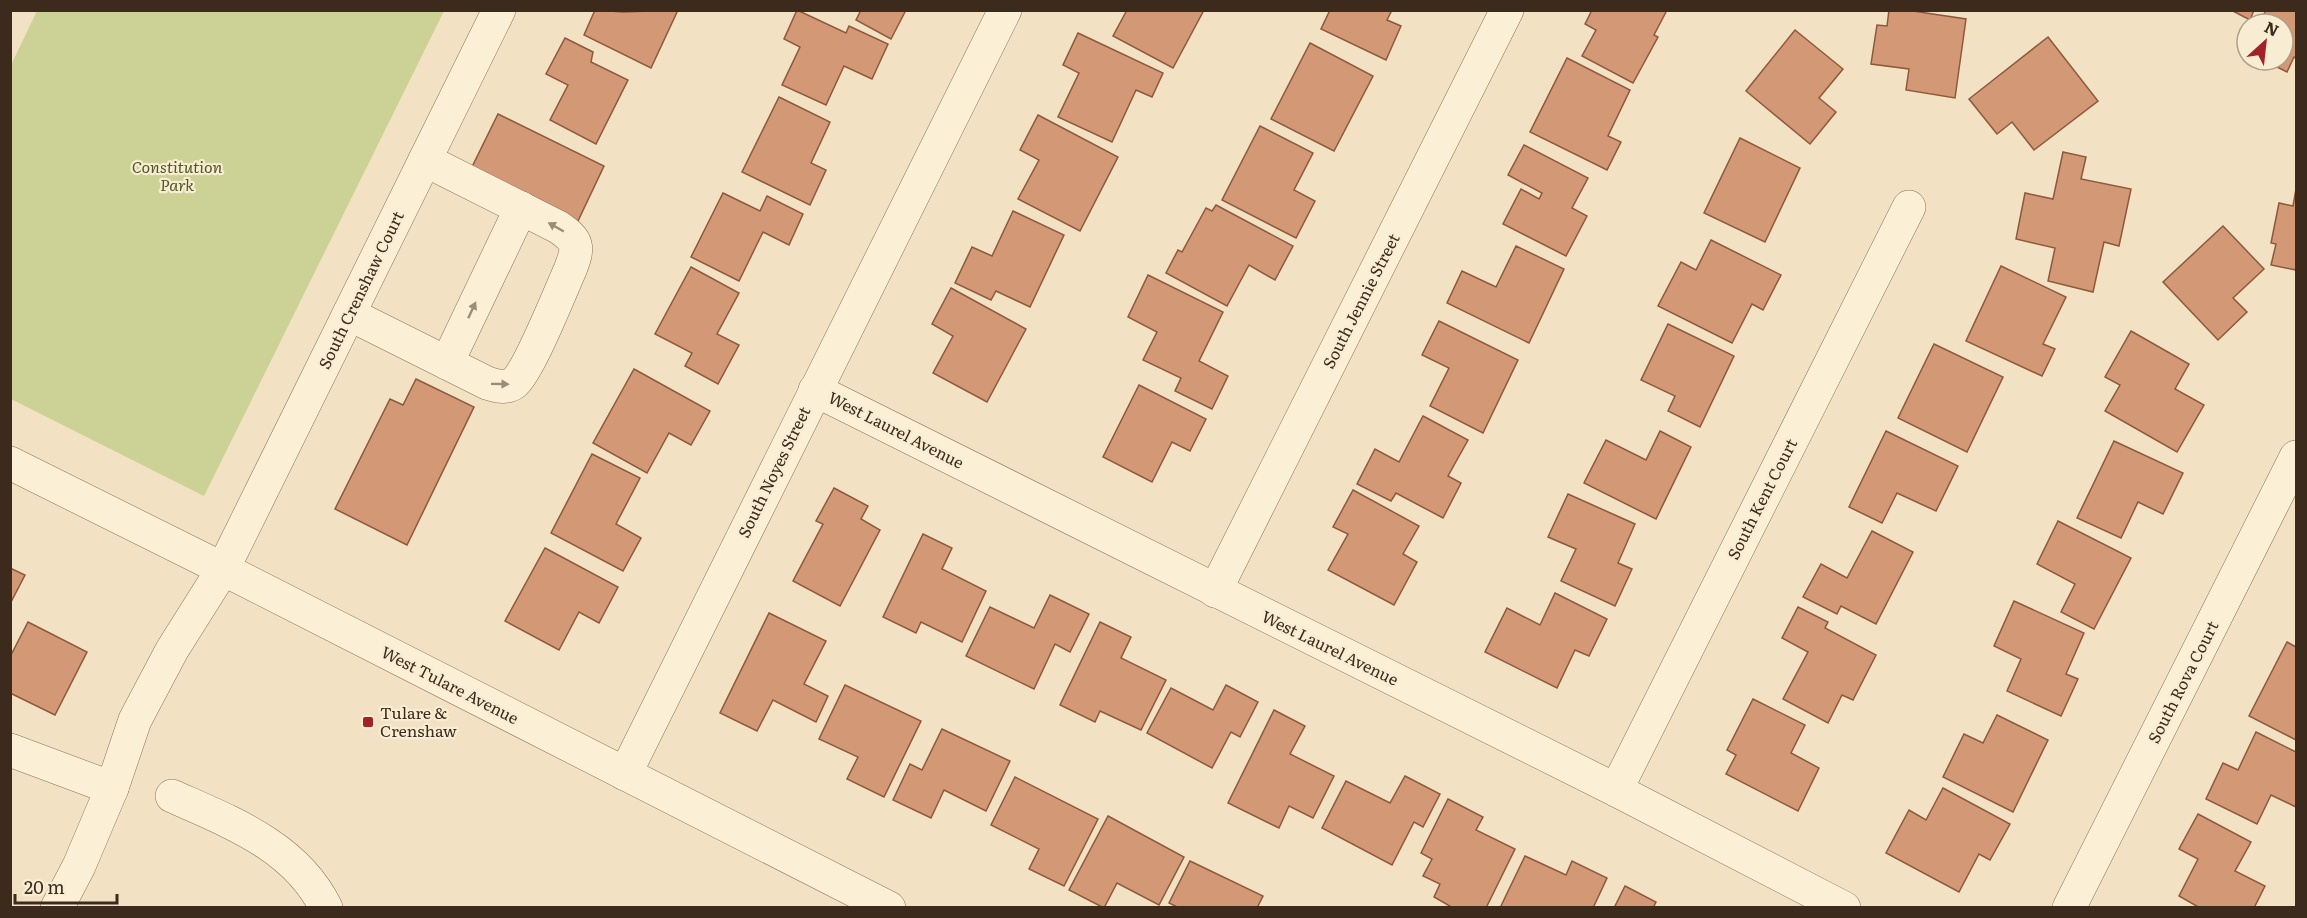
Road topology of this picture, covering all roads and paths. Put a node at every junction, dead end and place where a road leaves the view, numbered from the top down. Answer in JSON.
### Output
{"nodes":[{"id":1,"x":500,"y":10,"type":"edge"},
{"id":2,"x":1005,"y":10,"type":"edge"},
{"id":3,"x":1507,"y":10,"type":"edge"},
{"id":4,"x":425,"y":160,"type":"junction"},
{"id":5,"x":1910,"y":207,"type":"dead end"},
{"id":6,"x":521,"y":208,"type":"junction"},
{"id":7,"x":349,"y":314,"type":"junction"},
{"id":8,"x":447,"y":363,"type":"junction"},
{"id":9,"x":815,"y":390,"type":"junction"},
{"id":10,"x":2296,"y":457,"type":"edge"},
{"id":11,"x":10,"y":463,"type":"edge"},
{"id":12,"x":223,"y":569,"type":"junction"},
{"id":13,"x":1215,"y":591,"type":"junction"},
{"id":14,"x":10,"y":750,"type":"edge"},
{"id":15,"x":625,"y":774,"type":"junction"},
{"id":16,"x":112,"y":788,"type":"junction"},
{"id":17,"x":1616,"y":790,"type":"junction"},
{"id":18,"x":172,"y":796,"type":"dead end"},
{"id":19,"x":57,"y":908,"type":"edge"},
{"id":20,"x":326,"y":908,"type":"edge"},
{"id":21,"x":889,"y":908,"type":"edge"},
{"id":22,"x":1844,"y":908,"type":"edge"},
{"id":23,"x":2069,"y":908,"type":"edge"}],
"edges":[{"from":1,"to":4,"type":"street","name":"South Crenshaw Court"},
{"from":2,"to":9,"type":"street","name":"South Noyes Street"},
{"from":3,"to":13,"type":"street","name":"South Jennie Street"},
{"from":4,"to":6,"type":"street"},
{"from":4,"to":7,"type":"street","name":"South Crenshaw Court"},
{"from":5,"to":17,"type":"street","name":"South Kent Court"},
{"from":8,"to":6,"type":"street","one_way":true},
{"from":8,"to":6,"type":"street","one_way":true},
{"from":7,"to":8,"type":"street"},
{"from":7,"to":12,"type":"street","name":"South Crenshaw Court"},
{"from":9,"to":13,"type":"street","name":"West Laurel Avenue"},
{"from":9,"to":15,"type":"street","name":"South Noyes Street"},
{"from":10,"to":23,"type":"street","name":"South Rova Court"},
{"from":11,"to":12,"type":"street","name":"West Tulare Avenue"},
{"from":12,"to":15,"type":"street","name":"West Tulare Avenue"},
{"from":12,"to":16,"type":"street","name":"South Crenshaw Court"},
{"from":13,"to":17,"type":"street","name":"West Laurel Avenue"},
{"from":14,"to":16,"type":"street"},
{"from":15,"to":21,"type":"street","name":"West Tulare Avenue"},
{"from":16,"to":19,"type":"street","name":"South Crenshaw Court"},
{"from":17,"to":22,"type":"street","name":"West Laurel Avenue"},
{"from":18,"to":20,"type":"street"}]}
